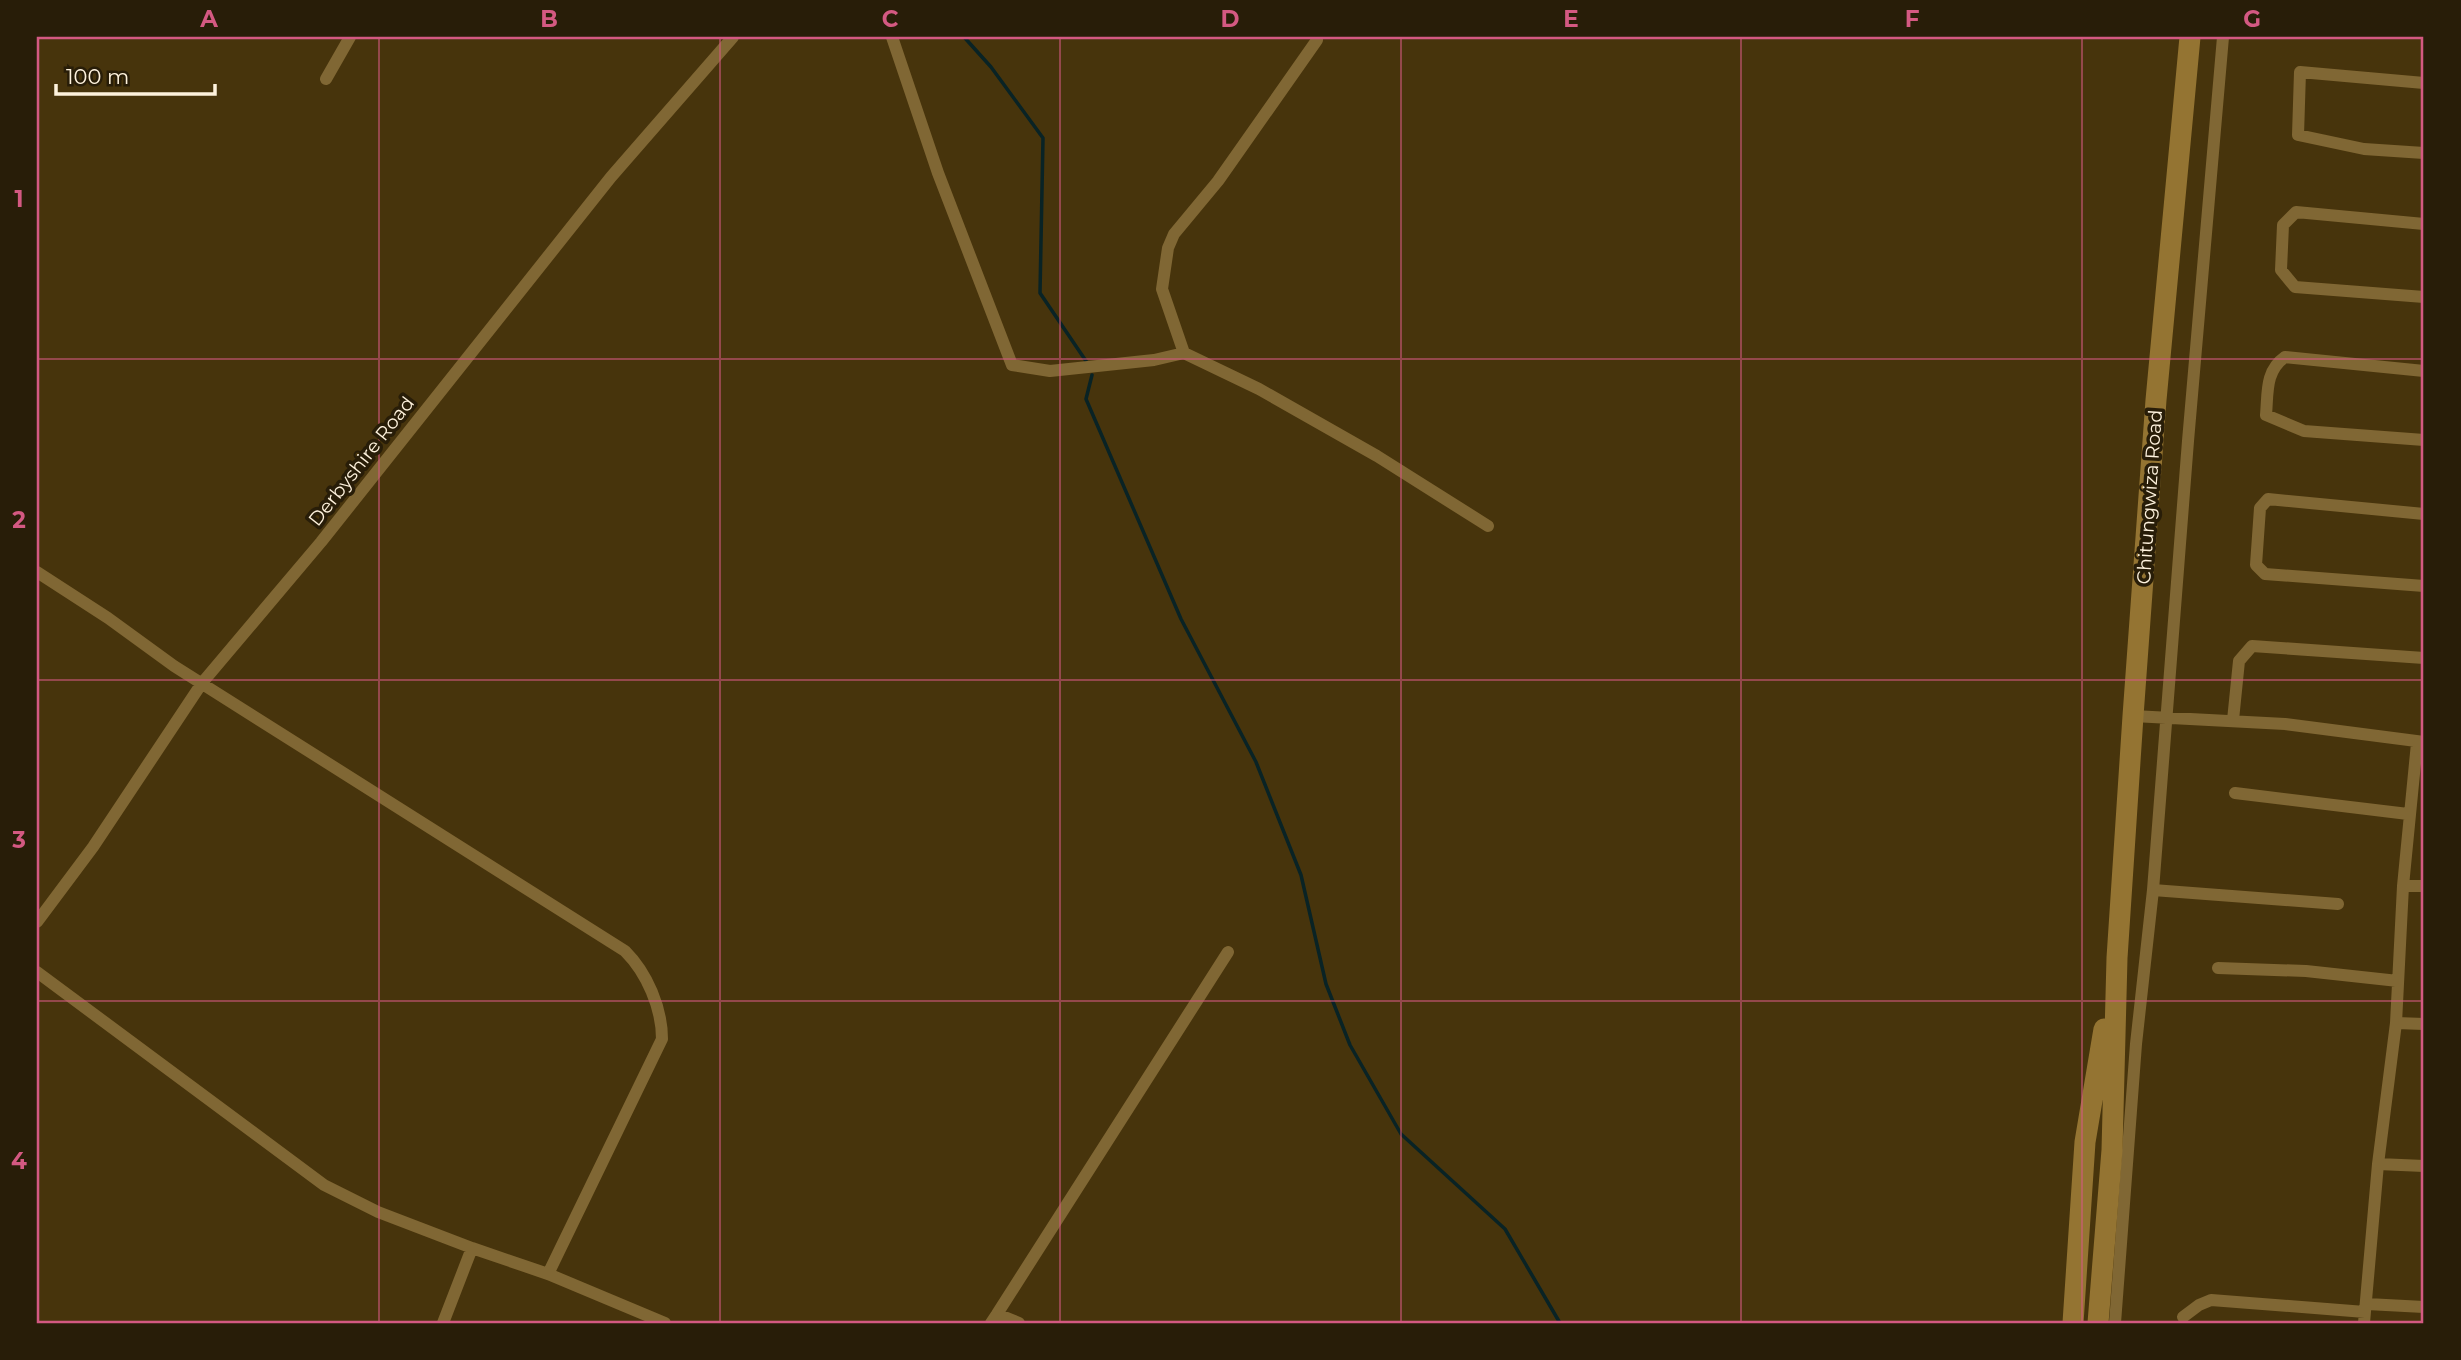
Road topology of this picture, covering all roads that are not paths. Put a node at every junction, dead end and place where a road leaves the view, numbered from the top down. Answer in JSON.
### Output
{"nodes":[{"id":1,"x":350,"y":37,"type":"edge"},
{"id":2,"x":733,"y":37,"type":"edge"},
{"id":3,"x":892,"y":37,"type":"edge"},
{"id":4,"x":2190,"y":37,"type":"edge"},
{"id":5,"x":2223,"y":37,"type":"edge"},
{"id":6,"x":1317,"y":40,"type":"dead end"},
{"id":7,"x":326,"y":79,"type":"dead end"},
{"id":8,"x":2424,"y":83,"type":"edge"},
{"id":9,"x":2424,"y":153,"type":"edge"},
{"id":10,"x":2424,"y":224,"type":"edge"},
{"id":11,"x":2424,"y":297,"type":"edge"},
{"id":12,"x":1184,"y":353,"type":"junction"},
{"id":13,"x":2424,"y":371,"type":"edge"},
{"id":14,"x":2424,"y":440,"type":"edge"},
{"id":15,"x":2424,"y":514,"type":"edge"},
{"id":16,"x":1489,"y":526,"type":"dead end"},
{"id":17,"x":37,"y":572,"type":"edge"},
{"id":18,"x":2424,"y":586,"type":"edge"},
{"id":19,"x":2424,"y":658,"type":"edge"},
{"id":20,"x":202,"y":683,"type":"junction"},
{"id":21,"x":2133,"y":716,"type":"junction"},
{"id":22,"x":2167,"y":718,"type":"junction"},
{"id":23,"x":2233,"y":720,"type":"junction"},
{"id":24,"x":2421,"y":742,"type":"edge"},
{"id":25,"x":2235,"y":793,"type":"dead end"},
{"id":26,"x":2408,"y":814,"type":"junction"},
{"id":27,"x":2403,"y":886,"type":"junction"},
{"id":28,"x":2424,"y":886,"type":"edge"},
{"id":29,"x":2153,"y":890,"type":"junction"},
{"id":30,"x":2338,"y":904,"type":"dead end"},
{"id":31,"x":37,"y":922,"type":"edge"},
{"id":32,"x":1228,"y":952,"type":"dead end"},
{"id":33,"x":2117,"y":958,"type":"junction"},
{"id":34,"x":2218,"y":968,"type":"dead end"},
{"id":35,"x":37,"y":972,"type":"edge"},
{"id":36,"x":2398,"y":981,"type":"junction"},
{"id":37,"x":2396,"y":1023,"type":"junction"},
{"id":38,"x":2424,"y":1024,"type":"edge"},
{"id":39,"x":2378,"y":1164,"type":"junction"},
{"id":40,"x":2424,"y":1166,"type":"edge"},
{"id":41,"x":472,"y":1248,"type":"junction"},
{"id":42,"x":548,"y":1274,"type":"junction"},
{"id":43,"x":2424,"y":1307,"type":"edge"},
{"id":44,"x":2365,"y":1313,"type":"edge"},
{"id":45,"x":2183,"y":1317,"type":"dead end"},
{"id":46,"x":994,"y":1318,"type":"edge"},
{"id":47,"x":443,"y":1323,"type":"edge"},
{"id":48,"x":666,"y":1323,"type":"edge"},
{"id":49,"x":1020,"y":1323,"type":"edge"},
{"id":50,"x":2073,"y":1323,"type":"edge"},
{"id":51,"x":2098,"y":1323,"type":"edge"},
{"id":52,"x":2115,"y":1323,"type":"edge"}],
"edges":[{"from":1,"to":7,"type":"street"},
{"from":2,"to":20,"type":"street","name":"Derbyshire Road"},
{"from":3,"to":12,"type":"street"},
{"from":4,"to":21,"type":"main road","name":"Chitungwiza Road"},
{"from":5,"to":22,"type":"street"},
{"from":6,"to":12,"type":"street"},
{"from":8,"to":9,"type":"street"},
{"from":10,"to":11,"type":"street"},
{"from":12,"to":16,"type":"street"},
{"from":13,"to":14,"type":"street"},
{"from":15,"to":18,"type":"street"},
{"from":17,"to":20,"type":"street"},
{"from":19,"to":23,"type":"street"},
{"from":20,"to":31,"type":"street","name":"Derbyshire Road"},
{"from":20,"to":42,"type":"street"},
{"from":21,"to":22,"type":"street"},
{"from":21,"to":33,"type":"main road","name":"Chitungwiza Road"},
{"from":22,"to":23,"type":"street"},
{"from":22,"to":29,"type":"street"},
{"from":23,"to":24,"type":"street"},
{"from":24,"to":26,"type":"street"},
{"from":25,"to":26,"type":"street"},
{"from":26,"to":27,"type":"street"},
{"from":27,"to":28,"type":"street"},
{"from":27,"to":36,"type":"street"},
{"from":29,"to":30,"type":"street"},
{"from":29,"to":52,"type":"street"},
{"from":32,"to":46,"type":"street"},
{"from":33,"to":50,"type":"main road"},
{"from":33,"to":51,"type":"main road"},
{"from":34,"to":36,"type":"street"},
{"from":35,"to":41,"type":"street"},
{"from":36,"to":37,"type":"street"},
{"from":37,"to":38,"type":"street"},
{"from":37,"to":39,"type":"street"},
{"from":39,"to":40,"type":"street"},
{"from":39,"to":44,"type":"street"},
{"from":41,"to":42,"type":"street"},
{"from":41,"to":47,"type":"street"},
{"from":42,"to":48,"type":"street"},
{"from":43,"to":44,"type":"street"},
{"from":44,"to":45,"type":"street"},
{"from":46,"to":49,"type":"street"}]}
